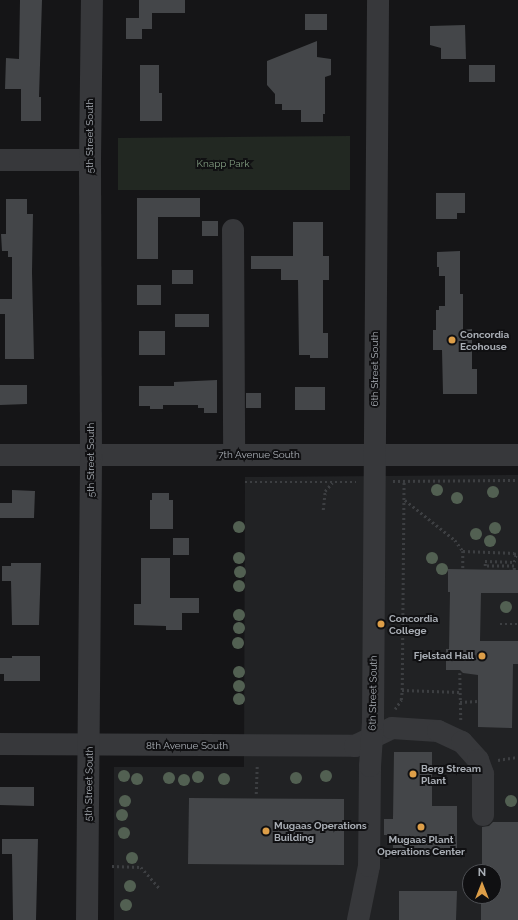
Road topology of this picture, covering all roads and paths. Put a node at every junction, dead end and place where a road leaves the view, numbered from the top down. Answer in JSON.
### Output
{"nodes":[{"id":1,"x":92,"y":0,"type":"edge"},
{"id":2,"x":378,"y":0,"type":"edge"},
{"id":3,"x":0,"y":160,"type":"edge"},
{"id":4,"x":90,"y":160,"type":"junction"},
{"id":5,"x":233,"y":230,"type":"dead end"},
{"id":6,"x":91,"y":454,"type":"junction"},
{"id":7,"x":0,"y":455,"type":"edge"},
{"id":8,"x":234,"y":455,"type":"junction"},
{"id":9,"x":518,"y":455,"type":"edge"},
{"id":10,"x":375,"y":456,"type":"junction"},
{"id":11,"x":518,"y":480,"type":"edge"},
{"id":12,"x":375,"y":481,"type":"junction"},
{"id":13,"x":404,"y":481,"type":"junction"},
{"id":14,"x":245,"y":482,"type":"dead end"},
{"id":15,"x":333,"y":482,"type":"junction"},
{"id":16,"x":405,"y":500,"type":"junction"},
{"id":17,"x":323,"y":510,"type":"dead end"},
{"id":18,"x":463,"y":551,"type":"junction"},
{"id":19,"x":517,"y":555,"type":"edge"},
{"id":20,"x":463,"y":570,"type":"dead end"},
{"id":21,"x":514,"y":570,"type":"dead end"},
{"id":22,"x":500,"y":624,"type":"dead end"},
{"id":23,"x":518,"y":624,"type":"edge"},
{"id":24,"x":460,"y":674,"type":"dead end"},
{"id":25,"x":402,"y":690,"type":"junction"},
{"id":26,"x":460,"y":692,"type":"junction"},
{"id":27,"x":478,"y":701,"type":"dead end"},
{"id":28,"x":460,"y":702,"type":"junction"},
{"id":29,"x":395,"y":709,"type":"dead end"},
{"id":30,"x":461,"y":723,"type":"dead end"},
{"id":31,"x":372,"y":737,"type":"junction"},
{"id":32,"x":0,"y":744,"type":"edge"},
{"id":33,"x":89,"y":745,"type":"junction"},
{"id":34,"x":257,"y":746,"type":"junction"},
{"id":35,"x":256,"y":794,"type":"dead end"},
{"id":36,"x":483,"y":815,"type":"dead end"},
{"id":37,"x":112,"y":866,"type":"dead end"},
{"id":38,"x":160,"y":889,"type":"dead end"},
{"id":39,"x":87,"y":920,"type":"edge"},
{"id":40,"x":358,"y":920,"type":"edge"}],
"edges":[{"from":1,"to":4,"type":"street","name":"5th Street South"},
{"from":2,"to":10,"type":"street","name":"6th Street South"},
{"from":3,"to":4,"type":"street"},
{"from":4,"to":6,"type":"street","name":"5th Street South"},
{"from":5,"to":8,"type":"street"},
{"from":6,"to":7,"type":"street","name":"7th Avenue South"},
{"from":6,"to":8,"type":"street","name":"7th Avenue South"},
{"from":6,"to":33,"type":"street","name":"5th Street South"},
{"from":8,"to":10,"type":"street","name":"7th Avenue South"},
{"from":9,"to":10,"type":"street","name":"7th Avenue South"},
{"from":10,"to":12,"type":"street","name":"6th Street South"},
{"from":11,"to":13,"type":"path"},
{"from":12,"to":13,"type":"path"},
{"from":12,"to":15,"type":"path"},
{"from":12,"to":31,"type":"street","name":"6th Street South"},
{"from":13,"to":16,"type":"path"},
{"from":14,"to":15,"type":"path"},
{"from":15,"to":17,"type":"path"},
{"from":16,"to":18,"type":"path"},
{"from":16,"to":25,"type":"path"},
{"from":18,"to":19,"type":"path"},
{"from":18,"to":20,"type":"path"},
{"from":19,"to":21,"type":"path"},
{"from":22,"to":23,"type":"path"},
{"from":24,"to":26,"type":"path"},
{"from":25,"to":26,"type":"path"},
{"from":25,"to":29,"type":"path"},
{"from":26,"to":28,"type":"path"},
{"from":27,"to":28,"type":"path"},
{"from":28,"to":30,"type":"path"},
{"from":31,"to":34,"type":"street","name":"8th Avenue South"},
{"from":31,"to":36,"type":"street","name":"8th Avenue South"},
{"from":31,"to":40,"type":"street","name":"6th Street South"},
{"from":32,"to":33,"type":"street","name":"8th Avenue South"},
{"from":33,"to":34,"type":"street","name":"8th Avenue South"},
{"from":33,"to":39,"type":"street","name":"5th Street South"},
{"from":34,"to":35,"type":"path"},
{"from":37,"to":38,"type":"path"}]}
